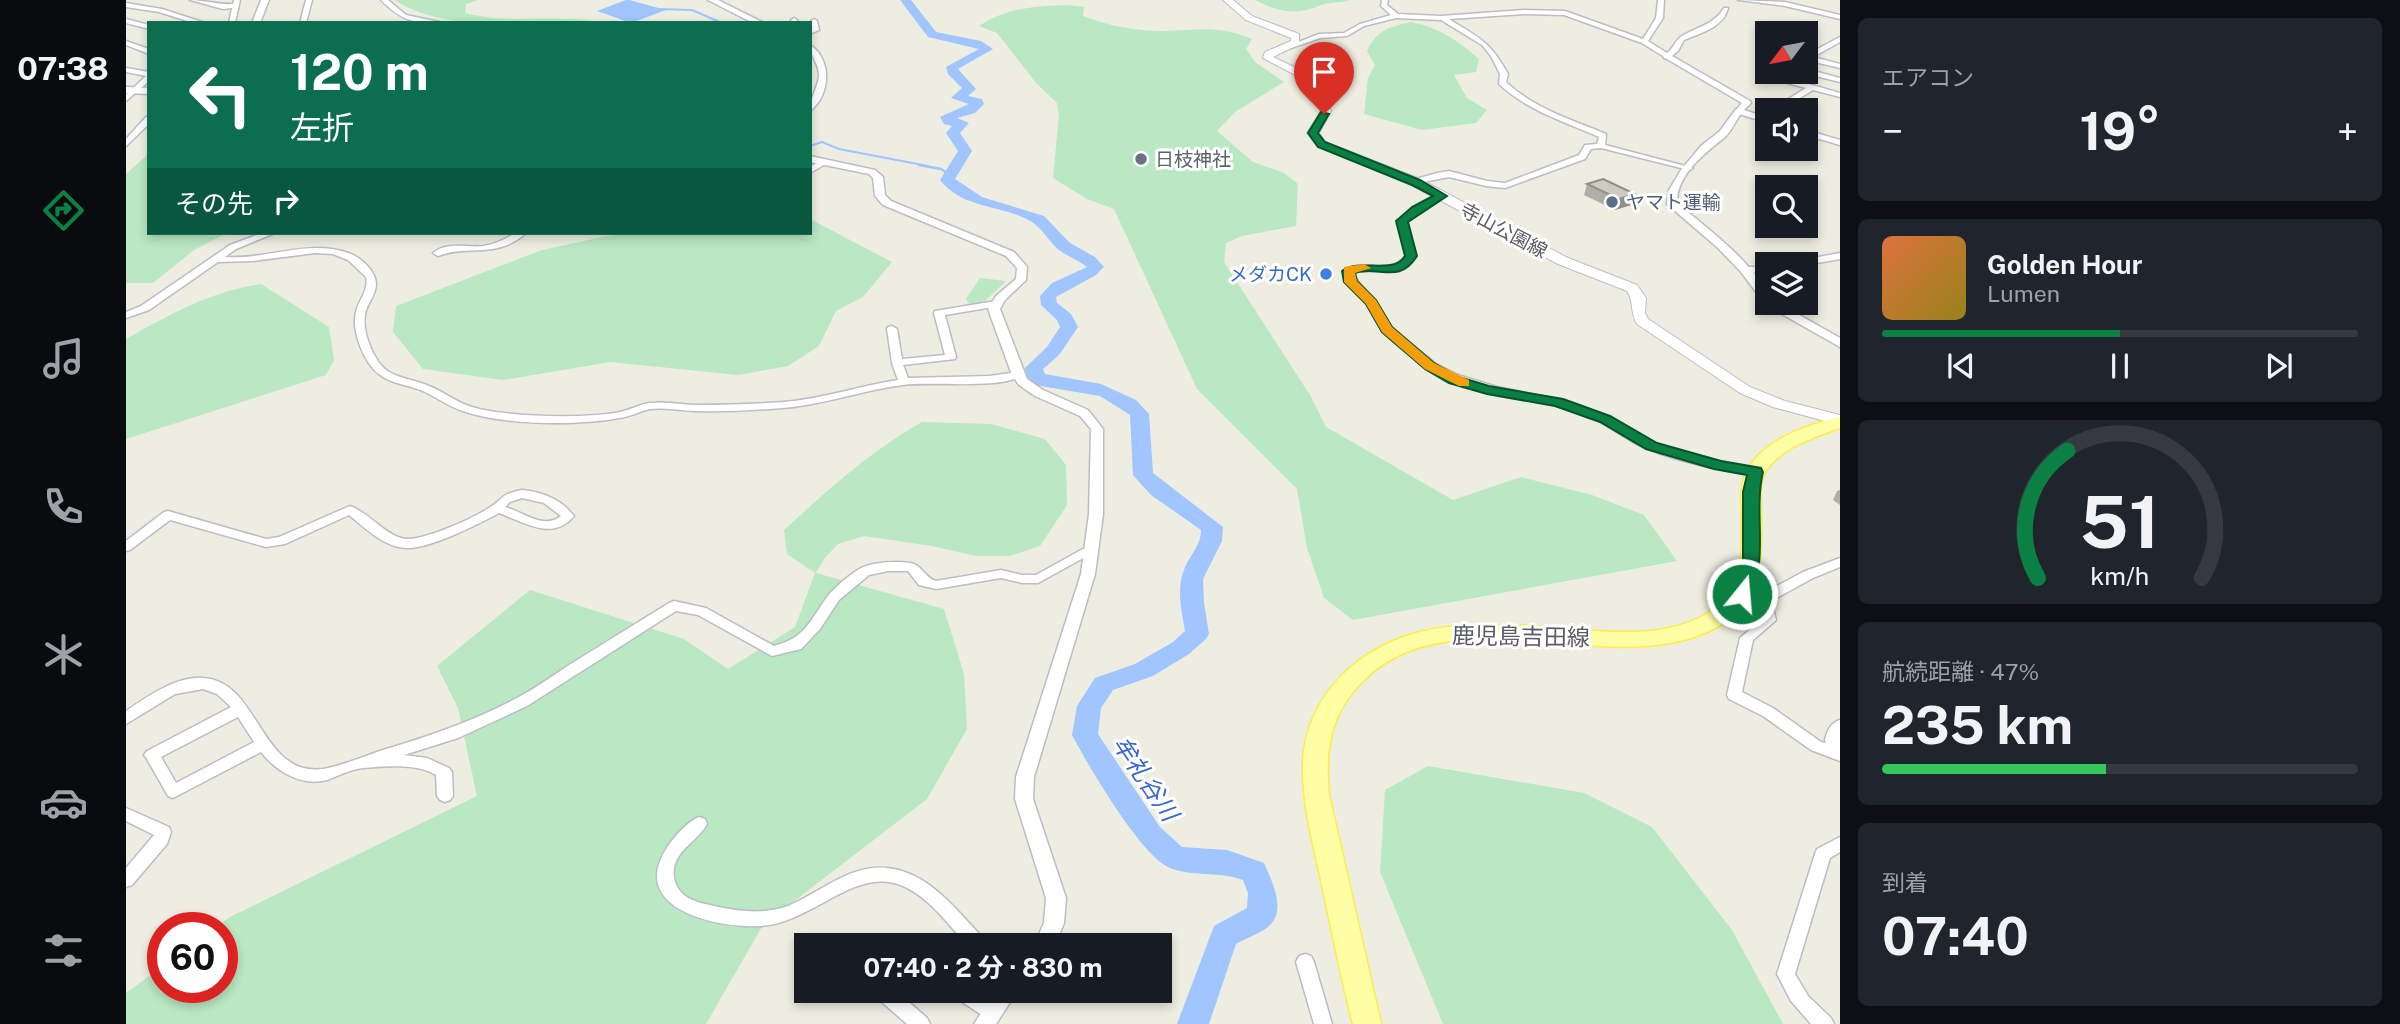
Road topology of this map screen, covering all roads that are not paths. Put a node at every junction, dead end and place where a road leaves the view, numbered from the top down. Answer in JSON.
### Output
{"nodes":[{"id":1,"x":193,"y":0,"type":"edge"},
{"id":2,"x":265,"y":0,"type":"edge"},
{"id":3,"x":309,"y":0,"type":"edge"},
{"id":4,"x":384,"y":0,"type":"edge"},
{"id":5,"x":712,"y":0,"type":"edge"},
{"id":6,"x":1228,"y":0,"type":"edge"},
{"id":7,"x":1385,"y":0,"type":"edge"},
{"id":8,"x":1661,"y":0,"type":"edge"},
{"id":9,"x":1741,"y":0,"type":"edge"},
{"id":10,"x":237,"y":3,"type":"edge"},
{"id":11,"x":126,"y":5,"type":"edge"},
{"id":12,"x":1726,"y":9,"type":"dead end"},
{"id":13,"x":1396,"y":16,"type":"junction"},
{"id":14,"x":1840,"y":17,"type":"edge"},
{"id":15,"x":1441,"y":18,"type":"junction"},
{"id":16,"x":126,"y":21,"type":"edge"},
{"id":17,"x":196,"y":21,"type":"edge"},
{"id":18,"x":232,"y":21,"type":"edge"},
{"id":19,"x":257,"y":21,"type":"edge"},
{"id":20,"x":304,"y":21,"type":"edge"},
{"id":21,"x":429,"y":21,"type":"edge"},
{"id":22,"x":756,"y":21,"type":"edge"},
{"id":23,"x":814,"y":21,"type":"dead end"},
{"id":24,"x":147,"y":26,"type":"edge"},
{"id":25,"x":812,"y":31,"type":"edge"},
{"id":26,"x":1840,"y":39,"type":"edge"},
{"id":27,"x":1644,"y":42,"type":"junction"},
{"id":28,"x":126,"y":43,"type":"edge"},
{"id":29,"x":1289,"y":47,"type":"junction"},
{"id":30,"x":1825,"y":48,"type":"junction"},
{"id":31,"x":812,"y":49,"type":"edge"},
{"id":32,"x":146,"y":50,"type":"edge"},
{"id":33,"x":126,"y":52,"type":"edge"},
{"id":34,"x":1818,"y":52,"type":"edge"},
{"id":35,"x":1840,"y":52,"type":"edge"},
{"id":36,"x":1666,"y":57,"type":"junction"},
{"id":37,"x":1818,"y":61,"type":"edge"},
{"id":38,"x":1840,"y":66,"type":"edge"},
{"id":39,"x":126,"y":70,"type":"edge"},
{"id":40,"x":1818,"y":74,"type":"edge"},
{"id":41,"x":147,"y":75,"type":"edge"},
{"id":42,"x":147,"y":78,"type":"edge"},
{"id":43,"x":1840,"y":80,"type":"edge"},
{"id":44,"x":1801,"y":84,"type":"edge"},
{"id":45,"x":1812,"y":87,"type":"junction"},
{"id":46,"x":130,"y":91,"type":"edge"},
{"id":47,"x":1840,"y":95,"type":"edge"},
{"id":48,"x":1794,"y":98,"type":"edge"},
{"id":49,"x":126,"y":99,"type":"edge"},
{"id":50,"x":812,"y":105,"type":"edge"},
{"id":51,"x":1739,"y":111,"type":"junction"},
{"id":52,"x":1755,"y":115,"type":"edge"},
{"id":53,"x":147,"y":121,"type":"edge"},
{"id":54,"x":1818,"y":136,"type":"edge"},
{"id":55,"x":128,"y":139,"type":"edge"},
{"id":56,"x":1840,"y":143,"type":"edge"},
{"id":57,"x":1601,"y":146,"type":"junction"},
{"id":58,"x":812,"y":160,"type":"edge"},
{"id":59,"x":823,"y":163,"type":"junction"},
{"id":60,"x":1689,"y":168,"type":"junction"},
{"id":61,"x":812,"y":170,"type":"edge"},
{"id":62,"x":1416,"y":183,"type":"junction"},
{"id":63,"x":1441,"y":196,"type":"junction"},
{"id":64,"x":265,"y":235,"type":"edge"},
{"id":65,"x":518,"y":235,"type":"edge"},
{"id":66,"x":438,"y":253,"type":"dead end"},
{"id":67,"x":1840,"y":256,"type":"edge"},
{"id":68,"x":215,"y":259,"type":"junction"},
{"id":69,"x":1818,"y":260,"type":"edge"},
{"id":70,"x":1745,"y":270,"type":"junction"},
{"id":71,"x":1755,"y":270,"type":"edge"},
{"id":72,"x":1755,"y":283,"type":"edge"},
{"id":73,"x":996,"y":304,"type":"junction"},
{"id":74,"x":126,"y":315,"type":"edge"},
{"id":75,"x":1792,"y":315,"type":"edge"},
{"id":76,"x":892,"y":329,"type":"dead end"},
{"id":77,"x":1840,"y":343,"type":"edge"},
{"id":78,"x":897,"y":363,"type":"junction"},
{"id":79,"x":1018,"y":375,"type":"junction"},
{"id":80,"x":904,"y":382,"type":"junction"},
{"id":81,"x":1840,"y":421,"type":"edge"},
{"id":82,"x":1755,"y":472,"type":"junction"},
{"id":83,"x":498,"y":509,"type":"junction"},
{"id":84,"x":126,"y":547,"type":"edge"},
{"id":85,"x":1093,"y":548,"type":"junction"},
{"id":86,"x":1840,"y":562,"type":"edge"},
{"id":87,"x":240,"y":709,"type":"junction"},
{"id":88,"x":126,"y":718,"type":"edge"},
{"id":89,"x":1840,"y":726,"type":"edge"},
{"id":90,"x":263,"y":744,"type":"junction"},
{"id":91,"x":1839,"y":754,"type":"edge"},
{"id":92,"x":354,"y":763,"type":"junction"},
{"id":93,"x":445,"y":796,"type":"dead end"},
{"id":94,"x":126,"y":814,"type":"edge"},
{"id":95,"x":699,"y":824,"type":"dead end"},
{"id":96,"x":1840,"y":844,"type":"edge"},
{"id":97,"x":126,"y":880,"type":"edge"},
{"id":98,"x":966,"y":933,"type":"edge"},
{"id":99,"x":1051,"y":933,"type":"edge"},
{"id":100,"x":1305,"y":962,"type":"dead end"},
{"id":101,"x":896,"y":1003,"type":"edge"},
{"id":102,"x":972,"y":1003,"type":"edge"},
{"id":103,"x":999,"y":1003,"type":"edge"},
{"id":104,"x":988,"y":1018,"type":"edge"},
{"id":105,"x":921,"y":1024,"type":"edge"},
{"id":106,"x":1323,"y":1024,"type":"edge"},
{"id":107,"x":1367,"y":1024,"type":"edge"},
{"id":108,"x":1825,"y":1024,"type":"edge"}],
"edges":[{"from":1,"to":10,"type":"street"},
{"from":2,"to":19,"type":"street"},
{"from":3,"to":20,"type":"street"},
{"from":4,"to":21,"type":"street"},
{"from":5,"to":22,"type":"street"},
{"from":6,"to":29,"type":"main road"},
{"from":7,"to":13,"type":"street"},
{"from":8,"to":27,"type":"street"},
{"from":9,"to":14,"type":"street"},
{"from":10,"to":18,"type":"street"},
{"from":11,"to":17,"type":"street"},
{"from":12,"to":36,"type":"street"},
{"from":13,"to":15,"type":"street"},
{"from":13,"to":29,"type":"street"},
{"from":15,"to":27,"type":"street"},
{"from":15,"to":57,"type":"street"},
{"from":16,"to":24,"type":"street"},
{"from":23,"to":25,"type":"street"},
{"from":26,"to":30,"type":"street"},
{"from":27,"to":36,"type":"street"},
{"from":28,"to":32,"type":"street"},
{"from":29,"to":62,"type":"main road","name":"寺山公園線"},
{"from":30,"to":34,"type":"street"},
{"from":30,"to":35,"type":"street"},
{"from":31,"to":50,"type":"street"},
{"from":32,"to":33,"type":"street"},
{"from":36,"to":51,"type":"street"},
{"from":37,"to":38,"type":"street"},
{"from":39,"to":41,"type":"street"},
{"from":40,"to":43,"type":"street"},
{"from":42,"to":46,"type":"street"},
{"from":44,"to":45,"type":"street"},
{"from":45,"to":47,"type":"street"},
{"from":45,"to":48,"type":"street"},
{"from":46,"to":49,"type":"street"},
{"from":51,"to":52,"type":"street"},
{"from":51,"to":60,"type":"street"},
{"from":53,"to":55,"type":"street"},
{"from":54,"to":56,"type":"street"},
{"from":57,"to":60,"type":"street"},
{"from":57,"to":62,"type":"street"},
{"from":58,"to":59,"type":"street"},
{"from":59,"to":61,"type":"street"},
{"from":59,"to":73,"type":"street"},
{"from":60,"to":70,"type":"street"},
{"from":62,"to":63,"type":"main road","name":"寺山公園線"},
{"from":63,"to":81,"type":"main road","name":"寺山公園線"},
{"from":63,"to":82,"type":"street"},
{"from":64,"to":68,"type":"street"},
{"from":65,"to":66,"type":"street"},
{"from":67,"to":69,"type":"street"},
{"from":68,"to":74,"type":"street"},
{"from":68,"to":80,"type":"street"},
{"from":70,"to":71,"type":"street"},
{"from":70,"to":72,"type":"street"},
{"from":73,"to":78,"type":"street"},
{"from":73,"to":79,"type":"street"},
{"from":75,"to":77,"type":"street"},
{"from":76,"to":78,"type":"street"},
{"from":78,"to":80,"type":"street"},
{"from":79,"to":80,"type":"street"},
{"from":79,"to":85,"type":"street"},
{"from":81,"to":82,"type":"main road"},
{"from":82,"to":107,"type":"main road","name":"鹿児島吉田線"},
{"from":83,"to":83,"type":"street"},
{"from":83,"to":84,"type":"street"},
{"from":85,"to":92,"type":"street"},
{"from":85,"to":99,"type":"street"},
{"from":86,"to":91,"type":"street"},
{"from":87,"to":88,"type":"street"},
{"from":87,"to":90,"type":"street"},
{"from":87,"to":90,"type":"street"},
{"from":89,"to":91,"type":"street"},
{"from":90,"to":92,"type":"street"},
{"from":92,"to":93,"type":"street"},
{"from":94,"to":97,"type":"street"},
{"from":95,"to":98,"type":"street"},
{"from":96,"to":108,"type":"street"},
{"from":100,"to":106,"type":"street"},
{"from":101,"to":105,"type":"street"},
{"from":102,"to":104,"type":"street"},
{"from":103,"to":104,"type":"street"}]}
